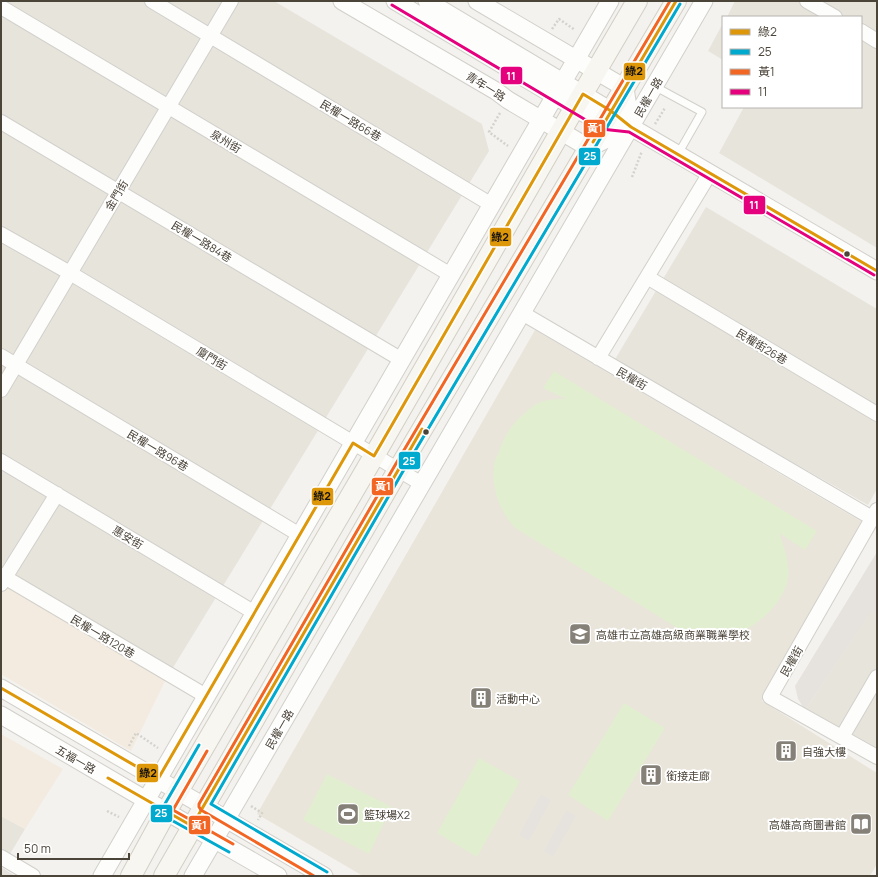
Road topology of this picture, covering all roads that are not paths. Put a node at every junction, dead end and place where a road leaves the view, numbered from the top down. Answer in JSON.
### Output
{"nodes":[{"id":1,"x":152,"y":1,"type":"edge"},
{"id":2,"x":231,"y":1,"type":"edge"},
{"id":3,"x":342,"y":1,"type":"edge"},
{"id":4,"x":395,"y":1,"type":"edge"},
{"id":5,"x":427,"y":1,"type":"edge"},
{"id":6,"x":477,"y":1,"type":"edge"},
{"id":7,"x":610,"y":1,"type":"edge"},
{"id":8,"x":637,"y":1,"type":"edge"},
{"id":9,"x":676,"y":1,"type":"edge"},
{"id":10,"x":704,"y":1,"type":"edge"},
{"id":11,"x":807,"y":1,"type":"edge"},
{"id":12,"x":360,"y":6,"type":"edge"},
{"id":13,"x":1,"y":7,"type":"edge"},
{"id":14,"x":834,"y":16,"type":"edge"},
{"id":15,"x":862,"y":32,"type":"edge"},
{"id":16,"x":210,"y":36,"type":"junction"},
{"id":17,"x":877,"y":40,"type":"edge"},
{"id":18,"x":577,"y":59,"type":"junction"},
{"id":19,"x":596,"y":71,"type":"junction"},
{"id":20,"x":654,"y":86,"type":"junction"},
{"id":21,"x":625,"y":88,"type":"junction"},
{"id":22,"x":559,"y":89,"type":"junction"},
{"id":23,"x":579,"y":101,"type":"junction"},
{"id":24,"x":168,"y":107,"type":"junction"},
{"id":25,"x":607,"y":118,"type":"junction"},
{"id":26,"x":542,"y":120,"type":"junction"},
{"id":27,"x":1,"y":122,"type":"edge"},
{"id":28,"x":631,"y":127,"type":"junction"},
{"id":29,"x":561,"y":131,"type":"junction"},
{"id":30,"x":590,"y":148,"type":"junction"},
{"id":31,"x":678,"y":154,"type":"junction"},
{"id":32,"x":710,"y":173,"type":"junction"},
{"id":33,"x":118,"y":191,"type":"junction"},
{"id":34,"x":492,"y":205,"type":"junction"},
{"id":35,"x":1,"y":234,"type":"edge"},
{"id":36,"x":877,"y":271,"type":"edge"},
{"id":37,"x":70,"y":273,"type":"junction"},
{"id":38,"x":451,"y":275,"type":"junction"},
{"id":39,"x":647,"y":277,"type":"junction"},
{"id":40,"x":522,"y":313,"type":"junction"},
{"id":41,"x":1,"y":356,"type":"edge"},
{"id":42,"x":598,"y":358,"type":"junction"},
{"id":43,"x":402,"y":360,"type":"junction"},
{"id":44,"x":16,"y":365,"type":"junction"},
{"id":45,"x":1,"y":390,"type":"edge"},
{"id":46,"x":877,"y":414,"type":"edge"},
{"id":47,"x":353,"y":443,"type":"junction"},
{"id":48,"x":374,"y":456,"type":"junction"},
{"id":49,"x":1,"y":461,"type":"edge"},
{"id":50,"x":398,"y":470,"type":"junction"},
{"id":51,"x":422,"y":484,"type":"junction"},
{"id":52,"x":57,"y":494,"type":"junction"},
{"id":53,"x":875,"y":514,"type":"edge"},
{"id":54,"x":300,"y":535,"type":"junction"},
{"id":55,"x":2,"y":579,"type":"edge"},
{"id":56,"x":255,"y":613,"type":"junction"},
{"id":57,"x":877,"y":677,"type":"edge"},
{"id":58,"x":1,"y":688,"type":"edge"},
{"id":59,"x":206,"y":696,"type":"junction"},
{"id":60,"x":1,"y":715,"type":"edge"},
{"id":61,"x":842,"y":737,"type":"junction"},
{"id":62,"x":877,"y":757,"type":"edge"},
{"id":63,"x":158,"y":779,"type":"junction"},
{"id":64,"x":178,"y":791,"type":"junction"},
{"id":65,"x":146,"y":800,"type":"junction"},
{"id":66,"x":204,"y":806,"type":"junction"},
{"id":67,"x":166,"y":812,"type":"junction"},
{"id":68,"x":226,"y":819,"type":"junction"},
{"id":69,"x":192,"y":826,"type":"junction"},
{"id":70,"x":214,"y":839,"type":"junction"},
{"id":71,"x":1,"y":857,"type":"edge"},
{"id":72,"x":33,"y":876,"type":"edge"},
{"id":73,"x":102,"y":876,"type":"edge"},
{"id":74,"x":131,"y":876,"type":"edge"},
{"id":75,"x":164,"y":876,"type":"edge"},
{"id":76,"x":193,"y":876,"type":"edge"},
{"id":77,"x":278,"y":876,"type":"edge"},
{"id":78,"x":324,"y":876,"type":"edge"}],
"edges":[{"from":1,"to":16,"type":"street","name":"民權一路66巷"},
{"from":2,"to":16,"type":"street","name":"金門街"},
{"from":3,"to":12,"type":"street","name":"青年一路"},
{"from":4,"to":22,"type":"street"},
{"from":5,"to":22,"type":"street"},
{"from":6,"to":18,"type":"street"},
{"from":7,"to":18,"type":"street"},
{"from":8,"to":19,"type":"main road"},
{"from":9,"to":21,"type":"main road"},
{"from":10,"to":20,"type":"street","name":"民權一路"},
{"from":11,"to":14,"type":"street"},
{"from":12,"to":26,"type":"street","name":"青年一路"},
{"from":13,"to":24,"type":"street","name":"泉州街"},
{"from":15,"to":17,"type":"street"},
{"from":16,"to":24,"type":"street","name":"金門街"},
{"from":16,"to":34,"type":"street","name":"民權一路66巷"},
{"from":18,"to":19,"type":"street"},
{"from":18,"to":22,"type":"street"},
{"from":19,"to":21,"type":"street"},
{"from":19,"to":23,"type":"main road"},
{"from":20,"to":28,"type":"street","name":"民權一路"},
{"from":20,"to":31,"type":"lane"},
{"from":21,"to":25,"type":"main road"},
{"from":21,"to":28,"type":"street"},
{"from":22,"to":23,"type":"street"},
{"from":22,"to":26,"type":"street"},
{"from":23,"to":25,"type":"street"},
{"from":23,"to":29,"type":"main road"},
{"from":24,"to":33,"type":"street","name":"金門街"},
{"from":24,"to":38,"type":"street","name":"泉州街"},
{"from":25,"to":28,"type":"street"},
{"from":25,"to":30,"type":"main road"},
{"from":26,"to":29,"type":"street","name":"青年一路"},
{"from":26,"to":34,"type":"street"},
{"from":27,"to":33,"type":"street","name":"民權一路84巷"},
{"from":28,"to":30,"type":"street"},
{"from":28,"to":31,"type":"street"},
{"from":28,"to":40,"type":"street","name":"民權一路"},
{"from":29,"to":30,"type":"street","name":"青年一路"},
{"from":29,"to":48,"type":"main road"},
{"from":30,"to":50,"type":"main road"},
{"from":31,"to":32,"type":"street"},
{"from":32,"to":36,"type":"street"},
{"from":32,"to":39,"type":"street"},
{"from":33,"to":37,"type":"street","name":"金門街"},
{"from":33,"to":43,"type":"street","name":"民權一路84巷"},
{"from":34,"to":38,"type":"street"},
{"from":35,"to":37,"type":"street","name":"廈門街"},
{"from":37,"to":44,"type":"street","name":"金門街"},
{"from":37,"to":47,"type":"street","name":"廈門街"},
{"from":38,"to":43,"type":"street"},
{"from":39,"to":42,"type":"street"},
{"from":39,"to":46,"type":"street","name":"民權街26巷"},
{"from":40,"to":42,"type":"street","name":"民權街"},
{"from":40,"to":51,"type":"street","name":"民權一路"},
{"from":41,"to":44,"type":"street","name":"民權一路96巷"},
{"from":42,"to":53,"type":"street","name":"民權街"},
{"from":43,"to":47,"type":"street"},
{"from":44,"to":45,"type":"street","name":"金門街"},
{"from":44,"to":54,"type":"street","name":"民權一路96巷"},
{"from":47,"to":48,"type":"street","name":"廈門街"},
{"from":47,"to":54,"type":"street"},
{"from":48,"to":50,"type":"street","name":"廈門街"},
{"from":48,"to":64,"type":"main road"},
{"from":49,"to":52,"type":"street","name":"惠安街"},
{"from":50,"to":51,"type":"street","name":"廈門街"},
{"from":50,"to":66,"type":"main road"},
{"from":51,"to":68,"type":"street","name":"民權一路"},
{"from":52,"to":55,"type":"street"},
{"from":52,"to":56,"type":"street","name":"惠安街"},
{"from":53,"to":61,"type":"street","name":"民權街"},
{"from":54,"to":56,"type":"street"},
{"from":55,"to":59,"type":"street","name":"民權一路120巷"},
{"from":56,"to":59,"type":"street"},
{"from":57,"to":61,"type":"street"},
{"from":58,"to":63,"type":"street"},
{"from":59,"to":63,"type":"street"},
{"from":60,"to":65,"type":"street","name":"五福一路"},
{"from":61,"to":62,"type":"street","name":"民權街"},
{"from":63,"to":64,"type":"street"},
{"from":63,"to":65,"type":"street"},
{"from":64,"to":66,"type":"street"},
{"from":64,"to":67,"type":"main road"},
{"from":65,"to":67,"type":"street","name":"五福一路"},
{"from":65,"to":73,"type":"street"},
{"from":66,"to":68,"type":"street"},
{"from":66,"to":69,"type":"main road"},
{"from":67,"to":69,"type":"street","name":"五福一路"},
{"from":67,"to":74,"type":"main road"},
{"from":68,"to":70,"type":"street","name":"民權一路"},
{"from":68,"to":78,"type":"street"},
{"from":69,"to":70,"type":"street","name":"五福一路"},
{"from":69,"to":75,"type":"main road"},
{"from":70,"to":76,"type":"street","name":"民權一路"},
{"from":70,"to":77,"type":"street","name":"五福一路"},
{"from":71,"to":72,"type":"street"}]}
